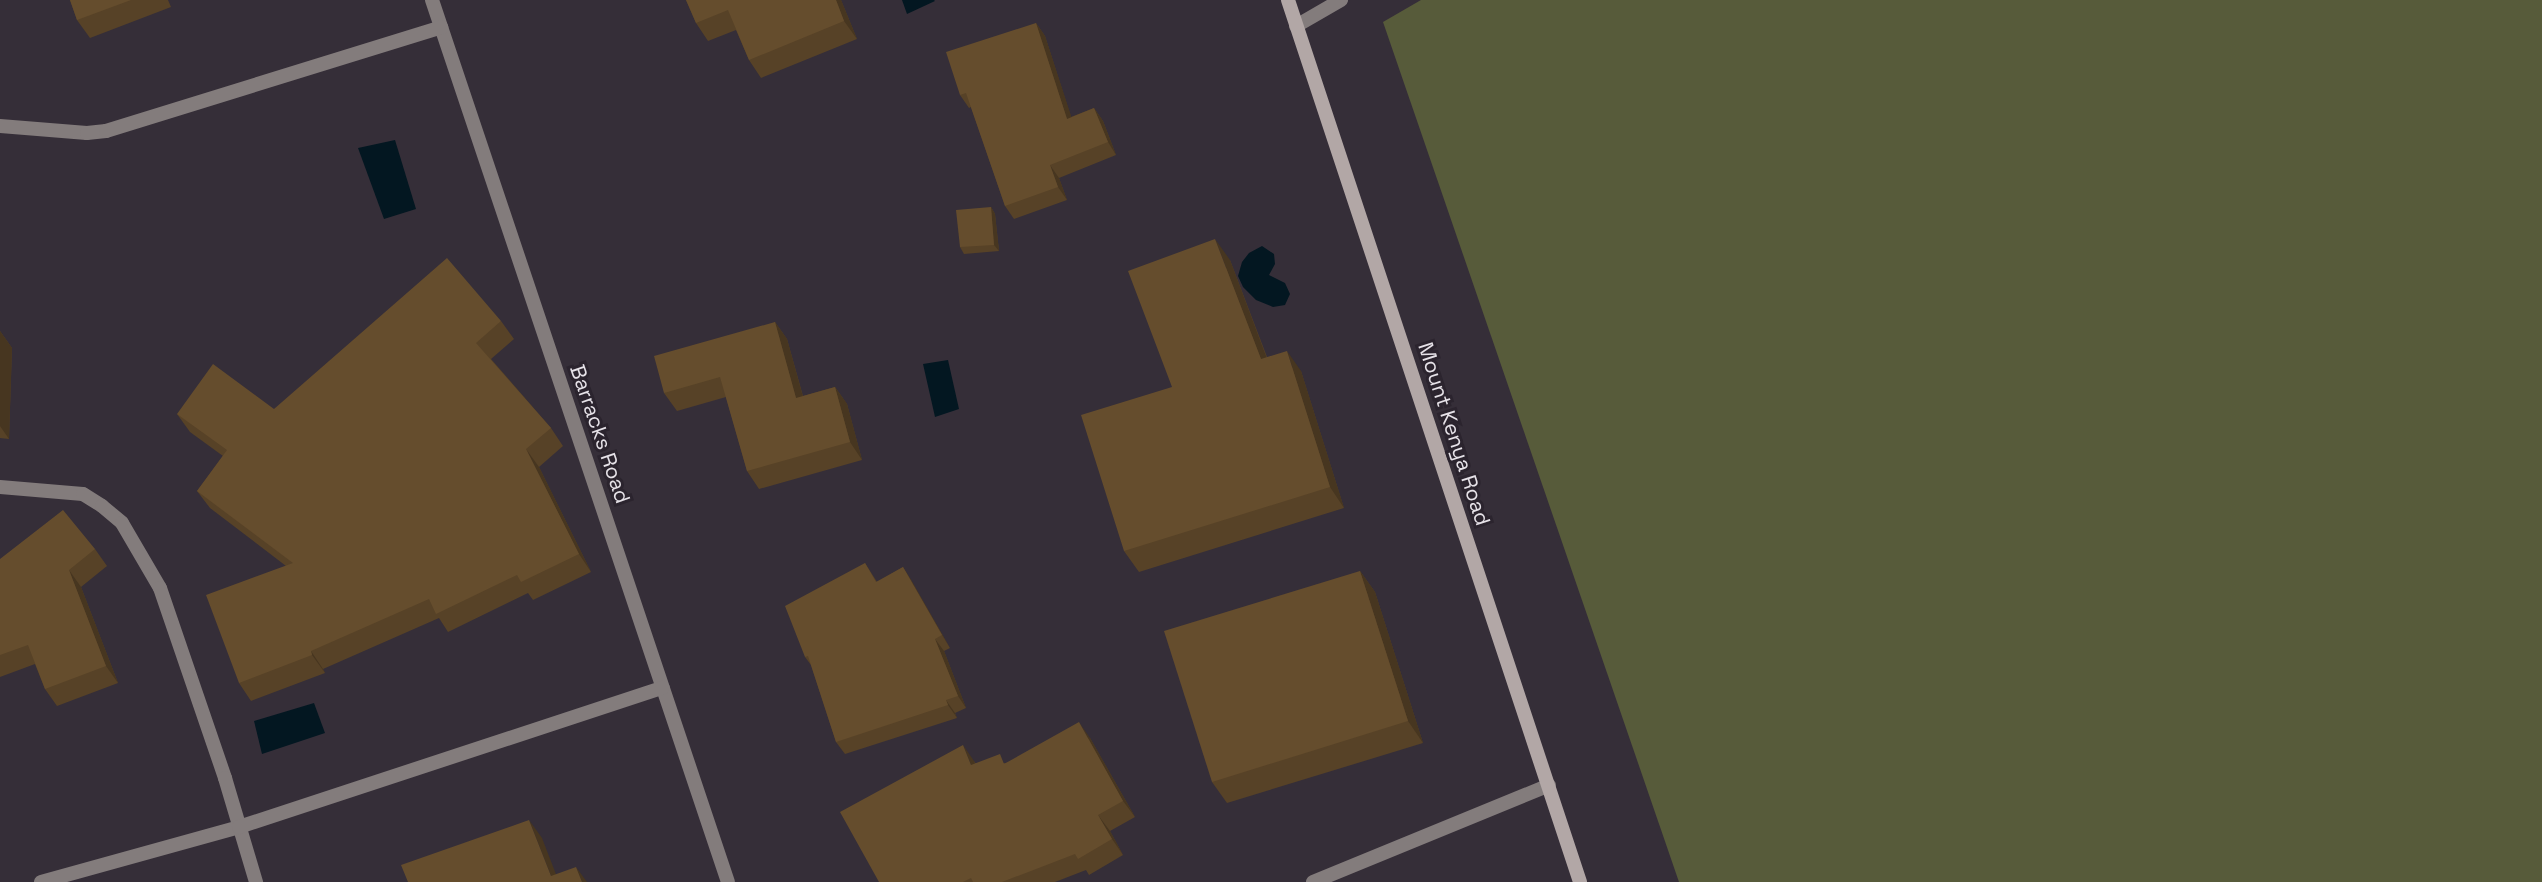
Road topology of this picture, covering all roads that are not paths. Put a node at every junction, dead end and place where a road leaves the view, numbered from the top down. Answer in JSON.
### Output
{"nodes":[{"id":1,"x":432,"y":0,"type":"edge"},
{"id":2,"x":1288,"y":0,"type":"edge"},
{"id":3,"x":1341,"y":0,"type":"edge"},
{"id":4,"x":1296,"y":26,"type":"junction"},
{"id":5,"x":440,"y":27,"type":"junction"},
{"id":6,"x":0,"y":126,"type":"edge"},
{"id":7,"x":0,"y":488,"type":"edge"},
{"id":8,"x":663,"y":688,"type":"junction"},
{"id":9,"x":1549,"y":785,"type":"junction"},
{"id":10,"x":239,"y":827,"type":"junction"},
{"id":11,"x":41,"y":882,"type":"edge"},
{"id":12,"x":256,"y":882,"type":"edge"},
{"id":13,"x":728,"y":882,"type":"edge"},
{"id":14,"x":1313,"y":882,"type":"edge"},
{"id":15,"x":1580,"y":882,"type":"edge"}],
"edges":[{"from":1,"to":5,"type":"street","name":"Barracks Road"},
{"from":2,"to":4,"type":"main road","name":"Mount Kenya Road"},
{"from":3,"to":4,"type":"street"},
{"from":4,"to":9,"type":"main road","name":"Mount Kenya Road"},
{"from":5,"to":6,"type":"street"},
{"from":5,"to":8,"type":"street","name":"Barracks Road"},
{"from":7,"to":10,"type":"street"},
{"from":8,"to":10,"type":"street"},
{"from":8,"to":13,"type":"street","name":"Barracks Road"},
{"from":9,"to":14,"type":"street"},
{"from":9,"to":15,"type":"main road","name":"Mount Kenya Road"},
{"from":10,"to":11,"type":"street"},
{"from":10,"to":12,"type":"street"}]}
